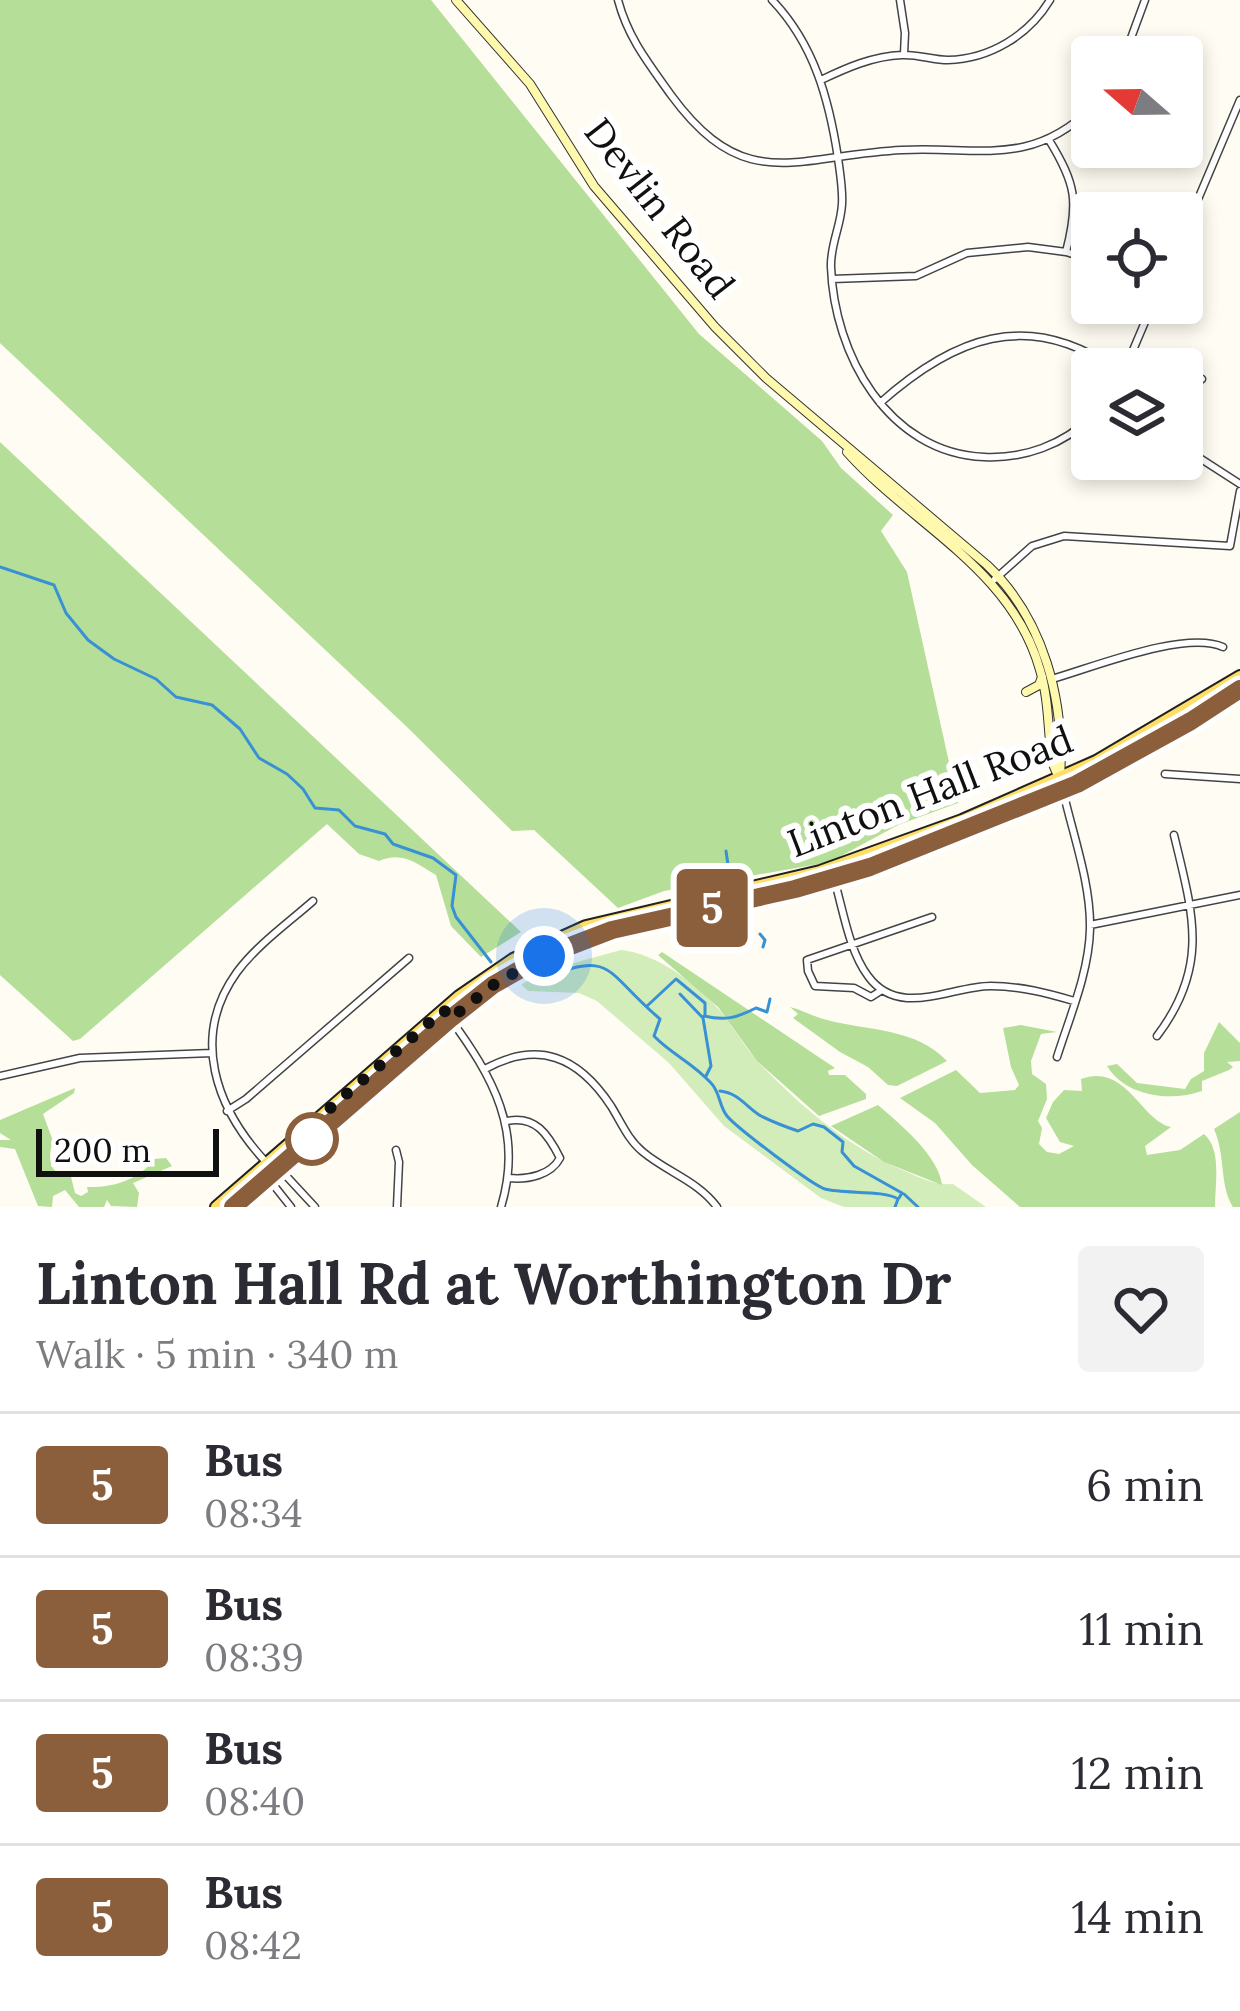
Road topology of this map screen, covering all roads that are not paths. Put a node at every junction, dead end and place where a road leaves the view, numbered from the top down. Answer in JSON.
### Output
{"nodes":[{"id":1,"x":456,"y":0,"type":"edge"},
{"id":2,"x":618,"y":0,"type":"edge"},
{"id":3,"x":772,"y":0,"type":"edge"},
{"id":4,"x":900,"y":0,"type":"edge"},
{"id":5,"x":1049,"y":0,"type":"edge"},
{"id":6,"x":1145,"y":0,"type":"edge"},
{"id":7,"x":1132,"y":36,"type":"edge"},
{"id":8,"x":904,"y":54,"type":"junction"},
{"id":9,"x":821,"y":80,"type":"junction"},
{"id":10,"x":1240,"y":100,"type":"edge"},
{"id":11,"x":1071,"y":124,"type":"edge"},
{"id":12,"x":1049,"y":140,"type":"junction"},
{"id":13,"x":838,"y":158,"type":"junction"},
{"id":14,"x":1201,"y":192,"type":"edge"},
{"id":15,"x":1066,"y":252,"type":"junction"},
{"id":16,"x":1071,"y":254,"type":"edge"},
{"id":17,"x":832,"y":279,"type":"junction"},
{"id":18,"x":1080,"y":348,"type":"edge"},
{"id":19,"x":880,"y":403,"type":"junction"},
{"id":20,"x":1071,"y":431,"type":"edge"},
{"id":21,"x":1203,"y":461,"type":"edge"},
{"id":22,"x":1240,"y":488,"type":"edge"},
{"id":23,"x":995,"y":579,"type":"junction"},
{"id":24,"x":1223,"y":647,"type":"dead end"},
{"id":25,"x":1240,"y":676,"type":"edge"},
{"id":26,"x":1047,"y":677,"type":"junction"},
{"id":27,"x":1240,"y":689,"type":"edge"},
{"id":28,"x":1047,"y":703,"type":"junction"},
{"id":29,"x":1165,"y":774,"type":"dead end"},
{"id":30,"x":1240,"y":779,"type":"edge"},
{"id":31,"x":1061,"y":785,"type":"junction"},
{"id":32,"x":1174,"y":836,"type":"dead end"},
{"id":33,"x":834,"y":879,"type":"junction"},
{"id":34,"x":1240,"y":895,"type":"edge"},
{"id":35,"x":313,"y":901,"type":"dead end"},
{"id":36,"x":1190,"y":904,"type":"junction"},
{"id":37,"x":932,"y":917,"type":"dead end"},
{"id":38,"x":1090,"y":925,"type":"junction"},
{"id":39,"x":854,"y":943,"type":"junction"},
{"id":40,"x":409,"y":958,"type":"dead end"},
{"id":41,"x":882,"y":989,"type":"junction"},
{"id":42,"x":1074,"y":1001,"type":"junction"},
{"id":43,"x":447,"y":1014,"type":"junction"},
{"id":44,"x":1157,"y":1036,"type":"dead end"},
{"id":45,"x":212,"y":1053,"type":"junction"},
{"id":46,"x":1057,"y":1057,"type":"dead end"},
{"id":47,"x":485,"y":1069,"type":"junction"},
{"id":48,"x":0,"y":1074,"type":"edge"},
{"id":49,"x":226,"y":1111,"type":"junction"},
{"id":50,"x":507,"y":1121,"type":"junction"},
{"id":51,"x":396,"y":1150,"type":"dead end"},
{"id":52,"x":273,"y":1165,"type":"junction"},
{"id":53,"x":267,"y":1178,"type":"junction"},
{"id":54,"x":509,"y":1178,"type":"junction"},
{"id":55,"x":216,"y":1207,"type":"edge"},
{"id":56,"x":233,"y":1207,"type":"edge"},
{"id":57,"x":291,"y":1207,"type":"edge"},
{"id":58,"x":315,"y":1207,"type":"edge"},
{"id":59,"x":397,"y":1207,"type":"edge"},
{"id":60,"x":501,"y":1207,"type":"edge"},
{"id":61,"x":717,"y":1207,"type":"edge"}],
"edges":[{"from":1,"to":23,"type":"main road","name":"Devlin Road"},
{"from":2,"to":13,"type":"street"},
{"from":3,"to":9,"type":"street"},
{"from":4,"to":8,"type":"street"},
{"from":5,"to":8,"type":"street"},
{"from":6,"to":7,"type":"street"},
{"from":8,"to":9,"type":"street"},
{"from":9,"to":13,"type":"street"},
{"from":10,"to":14,"type":"street"},
{"from":11,"to":12,"type":"street"},
{"from":12,"to":13,"type":"street"},
{"from":12,"to":15,"type":"street"},
{"from":13,"to":17,"type":"street"},
{"from":15,"to":16,"type":"street"},
{"from":15,"to":17,"type":"street"},
{"from":17,"to":19,"type":"street"},
{"from":18,"to":19,"type":"street"},
{"from":19,"to":20,"type":"street"},
{"from":21,"to":22,"type":"street"},
{"from":22,"to":23,"type":"street"},
{"from":23,"to":26,"type":"main road","name":"Devlin Road"},
{"from":24,"to":26,"type":"street"},
{"from":25,"to":31,"type":"main road","name":"Linton Hall Road"},
{"from":26,"to":28,"type":"main road","name":"Devlin Road"},
{"from":26,"to":28,"type":"main road"},
{"from":26,"to":31,"type":"main road","name":"Devlin Road"},
{"from":27,"to":31,"type":"main road","name":"Linton Hall Road"},
{"from":28,"to":31,"type":"main road","name":"Devlin Road"},
{"from":29,"to":30,"type":"street"},
{"from":31,"to":33,"type":"main road","name":"Linton Hall Road"},
{"from":31,"to":38,"type":"street"},
{"from":31,"to":43,"type":"main road","name":"Linton Hall Road"},
{"from":32,"to":36,"type":"street"},
{"from":33,"to":39,"type":"street"},
{"from":33,"to":43,"type":"main road","name":"Linton Hall Road"},
{"from":34,"to":36,"type":"street"},
{"from":35,"to":45,"type":"street"},
{"from":36,"to":38,"type":"street"},
{"from":36,"to":44,"type":"street"},
{"from":37,"to":39,"type":"street"},
{"from":38,"to":42,"type":"street"},
{"from":39,"to":41,"type":"street"},
{"from":39,"to":41,"type":"street"},
{"from":40,"to":49,"type":"street"},
{"from":41,"to":42,"type":"street"},
{"from":42,"to":46,"type":"street"},
{"from":43,"to":47,"type":"street"},
{"from":43,"to":52,"type":"main road","name":"Linton Hall Road"},
{"from":45,"to":48,"type":"street"},
{"from":45,"to":49,"type":"street"},
{"from":47,"to":50,"type":"street"},
{"from":47,"to":61,"type":"street"},
{"from":49,"to":52,"type":"street"},
{"from":50,"to":54,"type":"street"},
{"from":50,"to":54,"type":"street"},
{"from":51,"to":59,"type":"street"},
{"from":52,"to":53,"type":"main road","name":"Linton Hall Road"},
{"from":52,"to":55,"type":"main road","name":"Linton Hall Road"},
{"from":52,"to":58,"type":"street"},
{"from":53,"to":56,"type":"main road","name":"Linton Hall Road"},
{"from":53,"to":57,"type":"street"},
{"from":54,"to":60,"type":"street"}]}
